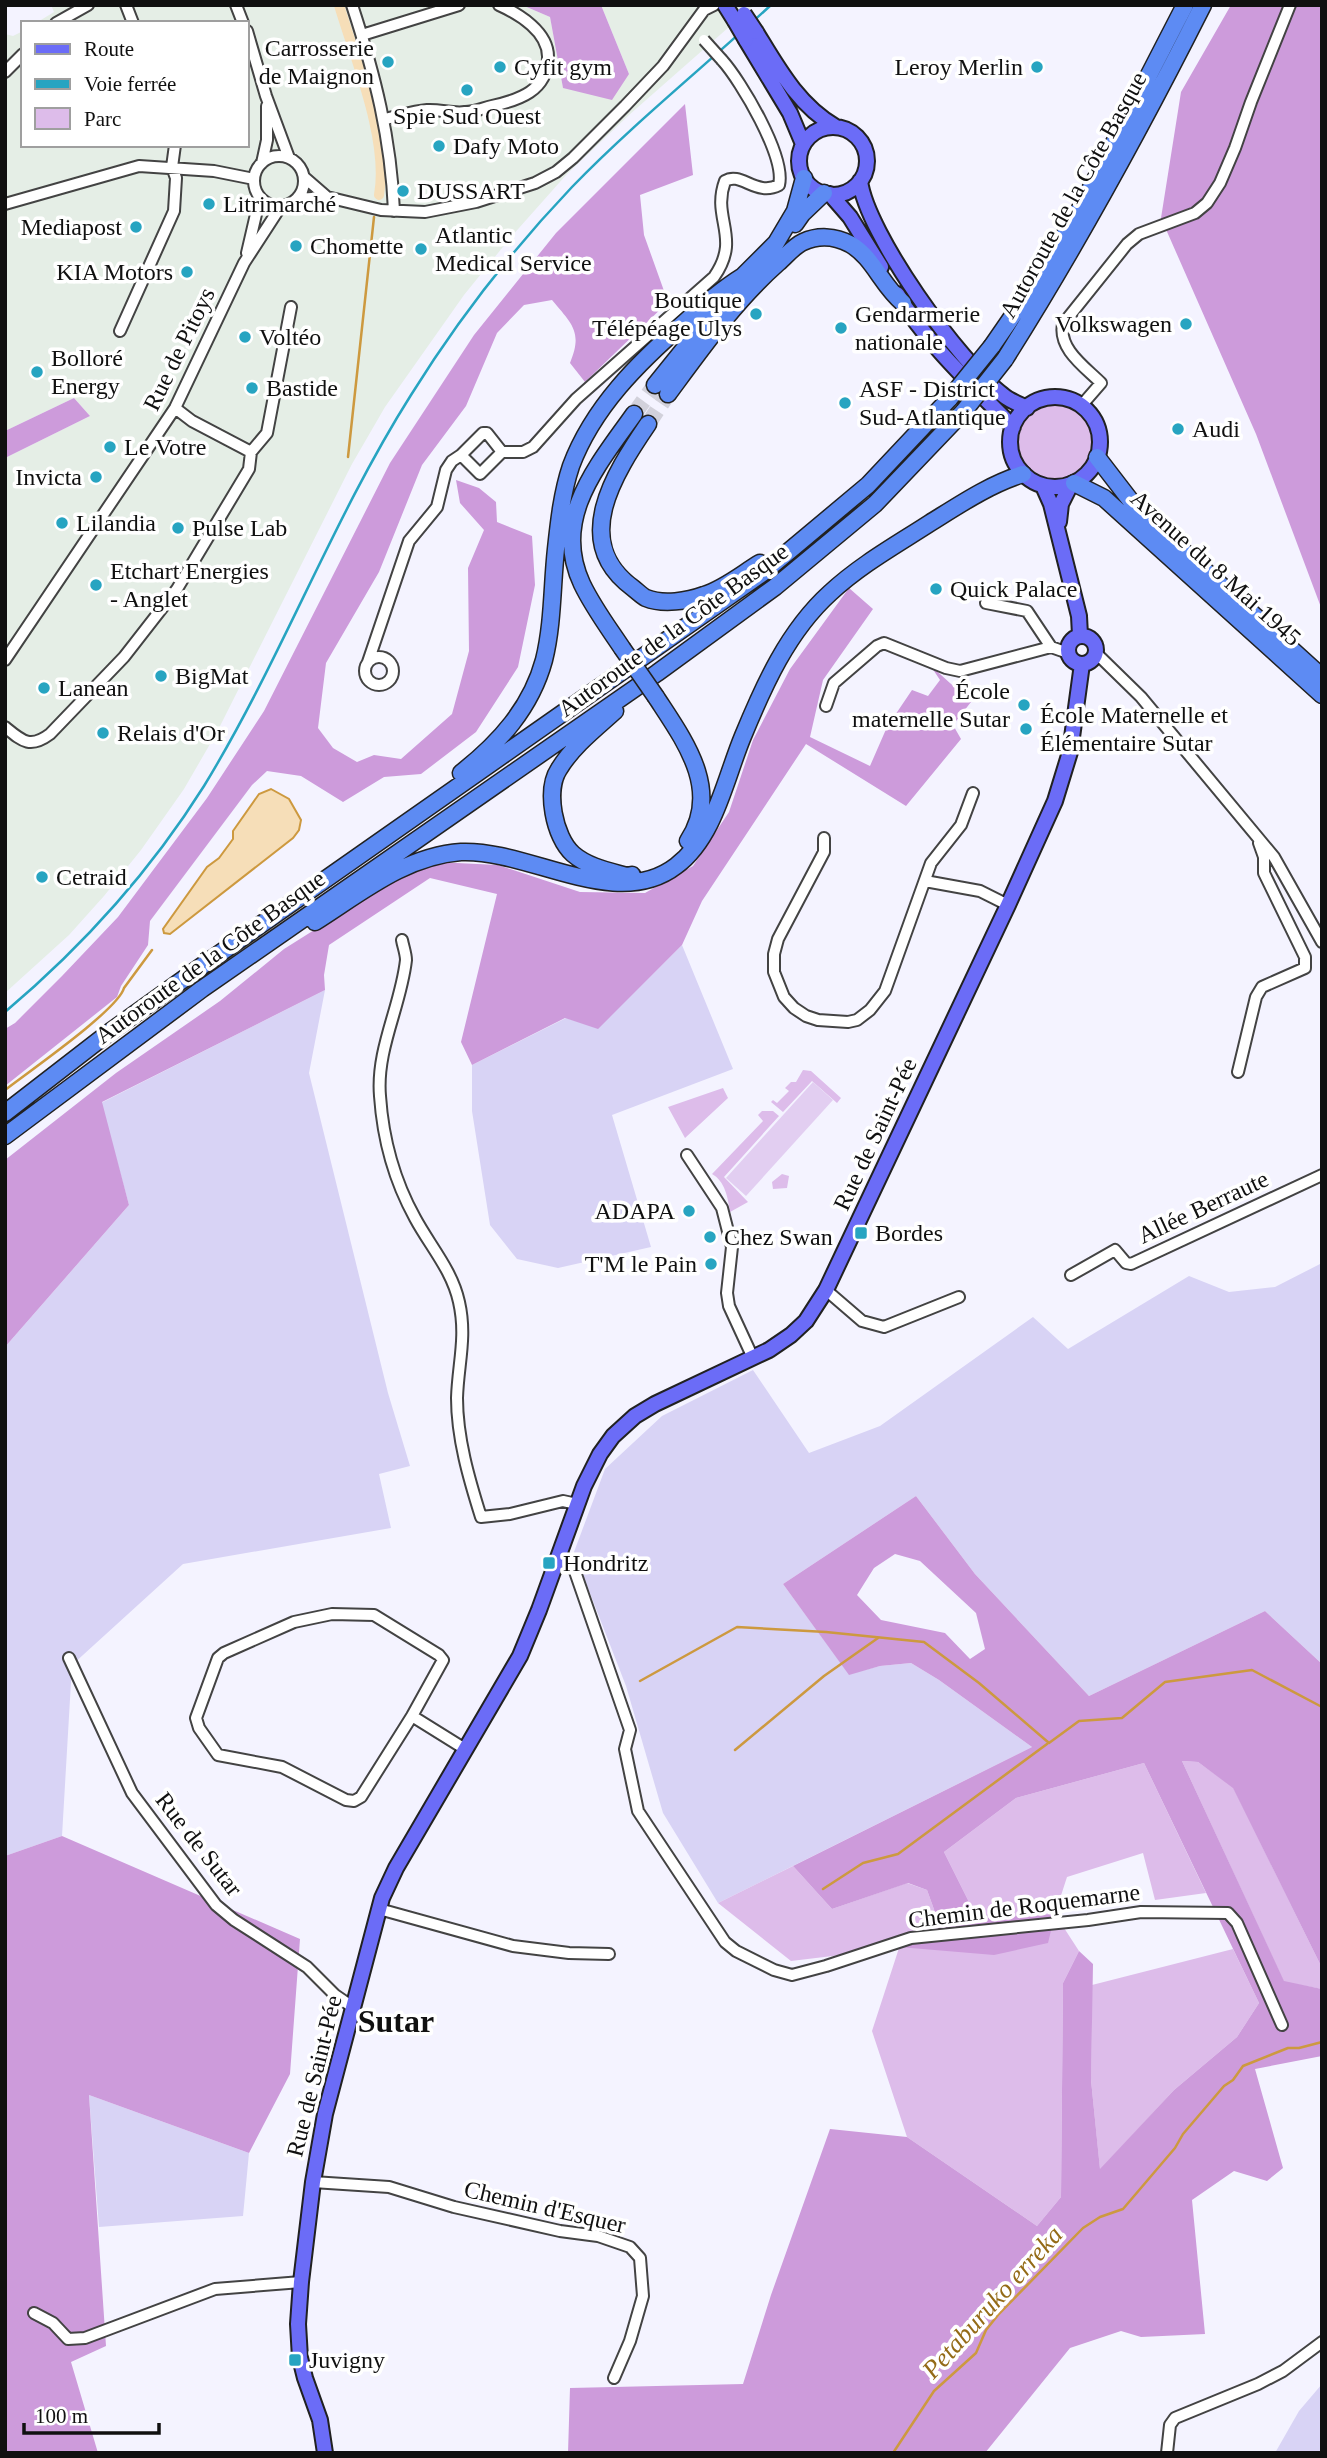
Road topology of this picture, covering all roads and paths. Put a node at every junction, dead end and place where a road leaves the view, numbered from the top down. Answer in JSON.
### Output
{"nodes":[{"id":1,"x":88,"y":5,"type":"edge"},
{"id":2,"x":352,"y":5,"type":"edge"},
{"id":3,"x":458,"y":5,"type":"edge"},
{"id":4,"x":499,"y":5,"type":"edge"},
{"id":5,"x":714,"y":5,"type":"edge"},
{"id":6,"x":725,"y":5,"type":"edge"},
{"id":7,"x":1185,"y":5,"type":"edge"},
{"id":8,"x":1203,"y":5,"type":"edge"},
{"id":9,"x":1290,"y":5,"type":"edge"},
{"id":10,"x":701,"y":10,"type":"edge"},
{"id":11,"x":739,"y":13,"type":"edge"},
{"id":12,"x":60,"y":21,"type":"edge"},
{"id":13,"x":693,"y":28,"type":"junction"},
{"id":14,"x":248,"y":35,"type":"edge"},
{"id":15,"x":362,"y":35,"type":"junction"},
{"id":16,"x":751,"y":36,"type":"junction"},
{"id":17,"x":21,"y":56,"type":"edge"},
{"id":18,"x":5,"y":72,"type":"edge"},
{"id":19,"x":267,"y":96,"type":"junction"},
{"id":20,"x":385,"y":119,"type":"junction"},
{"id":21,"x":836,"y":127,"type":"junction"},
{"id":22,"x":803,"y":144,"type":"junction"},
{"id":23,"x":175,"y":147,"type":"edge"},
{"id":24,"x":289,"y":158,"type":"junction"},
{"id":25,"x":262,"y":163,"type":"junction"},
{"id":26,"x":172,"y":167,"type":"junction"},
{"id":27,"x":304,"y":177,"type":"junction"},
{"id":28,"x":804,"y":178,"type":"junction"},
{"id":29,"x":254,"y":180,"type":"junction"},
{"id":30,"x":860,"y":181,"type":"junction"},
{"id":31,"x":827,"y":194,"type":"junction"},
{"id":32,"x":260,"y":197,"type":"junction"},
{"id":33,"x":327,"y":197,"type":"junction"},
{"id":34,"x":297,"y":199,"type":"junction"},
{"id":35,"x":5,"y":204,"type":"edge"},
{"id":36,"x":281,"y":206,"type":"junction"},
{"id":37,"x":394,"y":211,"type":"junction"},
{"id":38,"x":244,"y":262,"type":"junction"},
{"id":39,"x":751,"y":278,"type":"junction"},
{"id":40,"x":903,"y":303,"type":"junction"},
{"id":41,"x":291,"y":307,"type":"dead end"},
{"id":42,"x":120,"y":331,"type":"dead end"},
{"id":43,"x":662,"y":390,"type":"tunnel mouth"},
{"id":44,"x":1082,"y":406,"type":"junction"},
{"id":45,"x":175,"y":408,"type":"junction"},
{"id":46,"x":1027,"y":408,"type":"junction"},
{"id":47,"x":634,"y":414,"type":"tunnel mouth"},
{"id":48,"x":648,"y":424,"type":"tunnel mouth"},
{"id":49,"x":1013,"y":427,"type":"junction"},
{"id":50,"x":251,"y":452,"type":"junction"},
{"id":51,"x":502,"y":452,"type":"junction"},
{"id":52,"x":461,"y":454,"type":"junction"},
{"id":53,"x":1097,"y":457,"type":"junction"},
{"id":54,"x":1023,"y":474,"type":"junction"},
{"id":55,"x":1073,"y":483,"type":"junction"},
{"id":56,"x":1044,"y":486,"type":"junction"},
{"id":57,"x":822,"y":525,"type":"junction"},
{"id":58,"x":1057,"y":533,"type":"junction"},
{"id":59,"x":986,"y":603,"type":"dead end"},
{"id":60,"x":1080,"y":635,"type":"junction"},
{"id":61,"x":1051,"y":647,"type":"junction"},
{"id":62,"x":1068,"y":653,"type":"junction"},
{"id":63,"x":1097,"y":653,"type":"junction"},
{"id":64,"x":5,"y":660,"type":"edge"},
{"id":65,"x":368,"y":662,"type":"dead end"},
{"id":66,"x":1082,"y":664,"type":"junction"},
{"id":67,"x":657,"y":673,"type":"junction"},
{"id":68,"x":1322,"y":677,"type":"edge"},
{"id":69,"x":1322,"y":695,"type":"edge"},
{"id":70,"x":826,"y":706,"type":"dead end"},
{"id":71,"x":5,"y":727,"type":"edge"},
{"id":72,"x":973,"y":793,"type":"dead end"},
{"id":73,"x":399,"y":827,"type":"junction"},
{"id":74,"x":1256,"y":835,"type":"junction"},
{"id":75,"x":824,"y":838,"type":"dead end"},
{"id":76,"x":925,"y":881,"type":"junction"},
{"id":77,"x":1008,"y":905,"type":"junction"},
{"id":78,"x":289,"y":928,"type":"junction"},
{"id":79,"x":402,"y":940,"type":"dead end"},
{"id":80,"x":1322,"y":942,"type":"edge"},
{"id":81,"x":1238,"y":1072,"type":"dead end"},
{"id":82,"x":5,"y":1113,"type":"edge"},
{"id":83,"x":5,"y":1136,"type":"edge"},
{"id":84,"x":687,"y":1155,"type":"dead end"},
{"id":85,"x":1322,"y":1175,"type":"edge"},
{"id":86,"x":1071,"y":1275,"type":"dead end"},
{"id":87,"x":826,"y":1290,"type":"junction"},
{"id":88,"x":959,"y":1297,"type":"dead end"},
{"id":89,"x":753,"y":1358,"type":"junction"},
{"id":90,"x":577,"y":1504,"type":"junction"},
{"id":91,"x":560,"y":1553,"type":"junction"},
{"id":92,"x":69,"y":1658,"type":"dead end"},
{"id":93,"x":412,"y":1716,"type":"junction"},
{"id":94,"x":465,"y":1749,"type":"junction"},
{"id":95,"x":379,"y":1909,"type":"junction"},
{"id":96,"x":609,"y":1954,"type":"dead end"},
{"id":97,"x":354,"y":2008,"type":"junction"},
{"id":98,"x":1282,"y":2025,"type":"dead end"},
{"id":99,"x":313,"y":2182,"type":"junction"},
{"id":100,"x":301,"y":2282,"type":"junction"},
{"id":101,"x":34,"y":2313,"type":"dead end"},
{"id":102,"x":1322,"y":2342,"type":"edge"},
{"id":103,"x":614,"y":2378,"type":"dead end"},
{"id":104,"x":325,"y":2448,"type":"edge"},
{"id":105,"x":1167,"y":2453,"type":"edge"}],
"edges":[{"from":1,"to":12,"type":"street"},
{"from":2,"to":15,"type":"street"},
{"from":3,"to":15,"type":"street"},
{"from":4,"to":20,"type":"street"},
{"from":5,"to":10,"type":"street"},
{"from":6,"to":11,"type":"main road"},
{"from":7,"to":57,"type":"highway","name":"Autoroute de la Côte Basque","bridge":true},
{"from":8,"to":67,"type":"highway","name":"Autoroute de la Côte Basque","bridge":true},
{"from":9,"to":44,"type":"street"},
{"from":10,"to":13,"type":"street"},
{"from":11,"to":16,"type":"main road","bridge":true},
{"from":13,"to":37,"type":"street"},
{"from":13,"to":51,"type":"street","bridge":true},
{"from":14,"to":19,"type":"street"},
{"from":15,"to":20,"type":"street"},
{"from":16,"to":21,"type":"main road"},
{"from":16,"to":22,"type":"main road"},
{"from":17,"to":18,"type":"street"},
{"from":19,"to":24,"type":"street"},
{"from":19,"to":25,"type":"street"},
{"from":20,"to":37,"type":"street"},
{"from":21,"to":22,"type":"main road"},
{"from":21,"to":30,"type":"main road"},
{"from":22,"to":28,"type":"main road"},
{"from":23,"to":26,"type":"street"},
{"from":24,"to":25,"type":"street"},
{"from":24,"to":27,"type":"street"},
{"from":25,"to":29,"type":"street"},
{"from":26,"to":29,"type":"street"},
{"from":26,"to":35,"type":"street"},
{"from":26,"to":42,"type":"street"},
{"from":27,"to":33,"type":"street"},
{"from":27,"to":34,"type":"street"},
{"from":28,"to":31,"type":"main road"},
{"from":28,"to":39,"type":"highway"},
{"from":29,"to":32,"type":"street"},
{"from":30,"to":31,"type":"main road"},
{"from":30,"to":46,"type":"main road"},
{"from":31,"to":39,"type":"highway"},
{"from":31,"to":40,"type":"main road"},
{"from":32,"to":36,"type":"street"},
{"from":32,"to":38,"type":"street"},
{"from":33,"to":34,"type":"street"},
{"from":33,"to":37,"type":"street"},
{"from":34,"to":36,"type":"street"},
{"from":36,"to":38,"type":"street"},
{"from":38,"to":45,"type":"street","name":"Rue de Pitoys"},
{"from":39,"to":40,"type":"highway"},
{"from":39,"to":43,"type":"highway"},
{"from":39,"to":73,"type":"highway"},
{"from":40,"to":49,"type":"main road"},
{"from":41,"to":50,"type":"street"},
{"from":44,"to":46,"type":"main road"},
{"from":44,"to":53,"type":"main road"},
{"from":45,"to":50,"type":"street"},
{"from":45,"to":64,"type":"street","name":"Rue de Pitoys"},
{"from":46,"to":49,"type":"main road"},
{"from":47,"to":67,"type":"highway","bridge":true},
{"from":48,"to":57,"type":"highway"},
{"from":49,"to":54,"type":"main road"},
{"from":50,"to":71,"type":"street"},
{"from":51,"to":52,"type":"street"},
{"from":51,"to":52,"type":"street"},
{"from":52,"to":65,"type":"street"},
{"from":53,"to":55,"type":"main road"},
{"from":53,"to":68,"type":"highway","name":"Avenue du 8 Mai 1945"},
{"from":54,"to":56,"type":"main road"},
{"from":54,"to":78,"type":"highway"},
{"from":55,"to":56,"type":"main road"},
{"from":55,"to":58,"type":"main road"},
{"from":55,"to":69,"type":"highway","name":"Avenue du 8 Mai 1945"},
{"from":56,"to":58,"type":"main road"},
{"from":57,"to":73,"type":"highway","name":"Autoroute de la Côte Basque"},
{"from":58,"to":60,"type":"main road"},
{"from":59,"to":61,"type":"street"},
{"from":60,"to":62,"type":"main road"},
{"from":60,"to":63,"type":"main road"},
{"from":61,"to":62,"type":"street"},
{"from":61,"to":70,"type":"street"},
{"from":62,"to":66,"type":"main road"},
{"from":63,"to":66,"type":"main road"},
{"from":63,"to":74,"type":"street"},
{"from":66,"to":77,"type":"main road","name":"Rue de Saint-Pée"},
{"from":67,"to":78,"type":"highway","name":"Autoroute de la Côte Basque"},
{"from":72,"to":76,"type":"street"},
{"from":73,"to":82,"type":"highway","name":"Autoroute de la Côte Basque"},
{"from":74,"to":80,"type":"street"},
{"from":74,"to":81,"type":"street"},
{"from":75,"to":76,"type":"street"},
{"from":76,"to":77,"type":"street"},
{"from":77,"to":87,"type":"main road","name":"Rue de Saint-Pée"},
{"from":78,"to":83,"type":"highway","name":"Autoroute de la Côte Basque"},
{"from":79,"to":90,"type":"street"},
{"from":84,"to":89,"type":"street"},
{"from":85,"to":86,"type":"street","name":"Allée Berraute"},
{"from":87,"to":88,"type":"street"},
{"from":87,"to":89,"type":"main road","name":"Rue de Saint-Pée"},
{"from":89,"to":90,"type":"main road","name":"Rue de Saint-Pée"},
{"from":90,"to":91,"type":"main road","name":"Rue de Saint-Pée"},
{"from":91,"to":94,"type":"main road","name":"Rue de Saint-Pée"},
{"from":91,"to":98,"type":"street","name":"Chemin de Roquemarne"},
{"from":92,"to":97,"type":"street","name":"Rue de Sutar"},
{"from":93,"to":93,"type":"street"},
{"from":93,"to":94,"type":"street"},
{"from":94,"to":95,"type":"main road","name":"Rue de Saint-Pée"},
{"from":95,"to":96,"type":"street"},
{"from":95,"to":97,"type":"main road","name":"Rue de Saint-Pée"},
{"from":97,"to":99,"type":"main road","name":"Rue de Saint-Pée"},
{"from":99,"to":100,"type":"main road","name":"Rue de Saint-Pée"},
{"from":99,"to":103,"type":"street","name":"Chemin d'Esquer"},
{"from":100,"to":101,"type":"street"},
{"from":100,"to":104,"type":"main road","name":"Rue de Saint-Pée"},
{"from":102,"to":105,"type":"street"}]}
